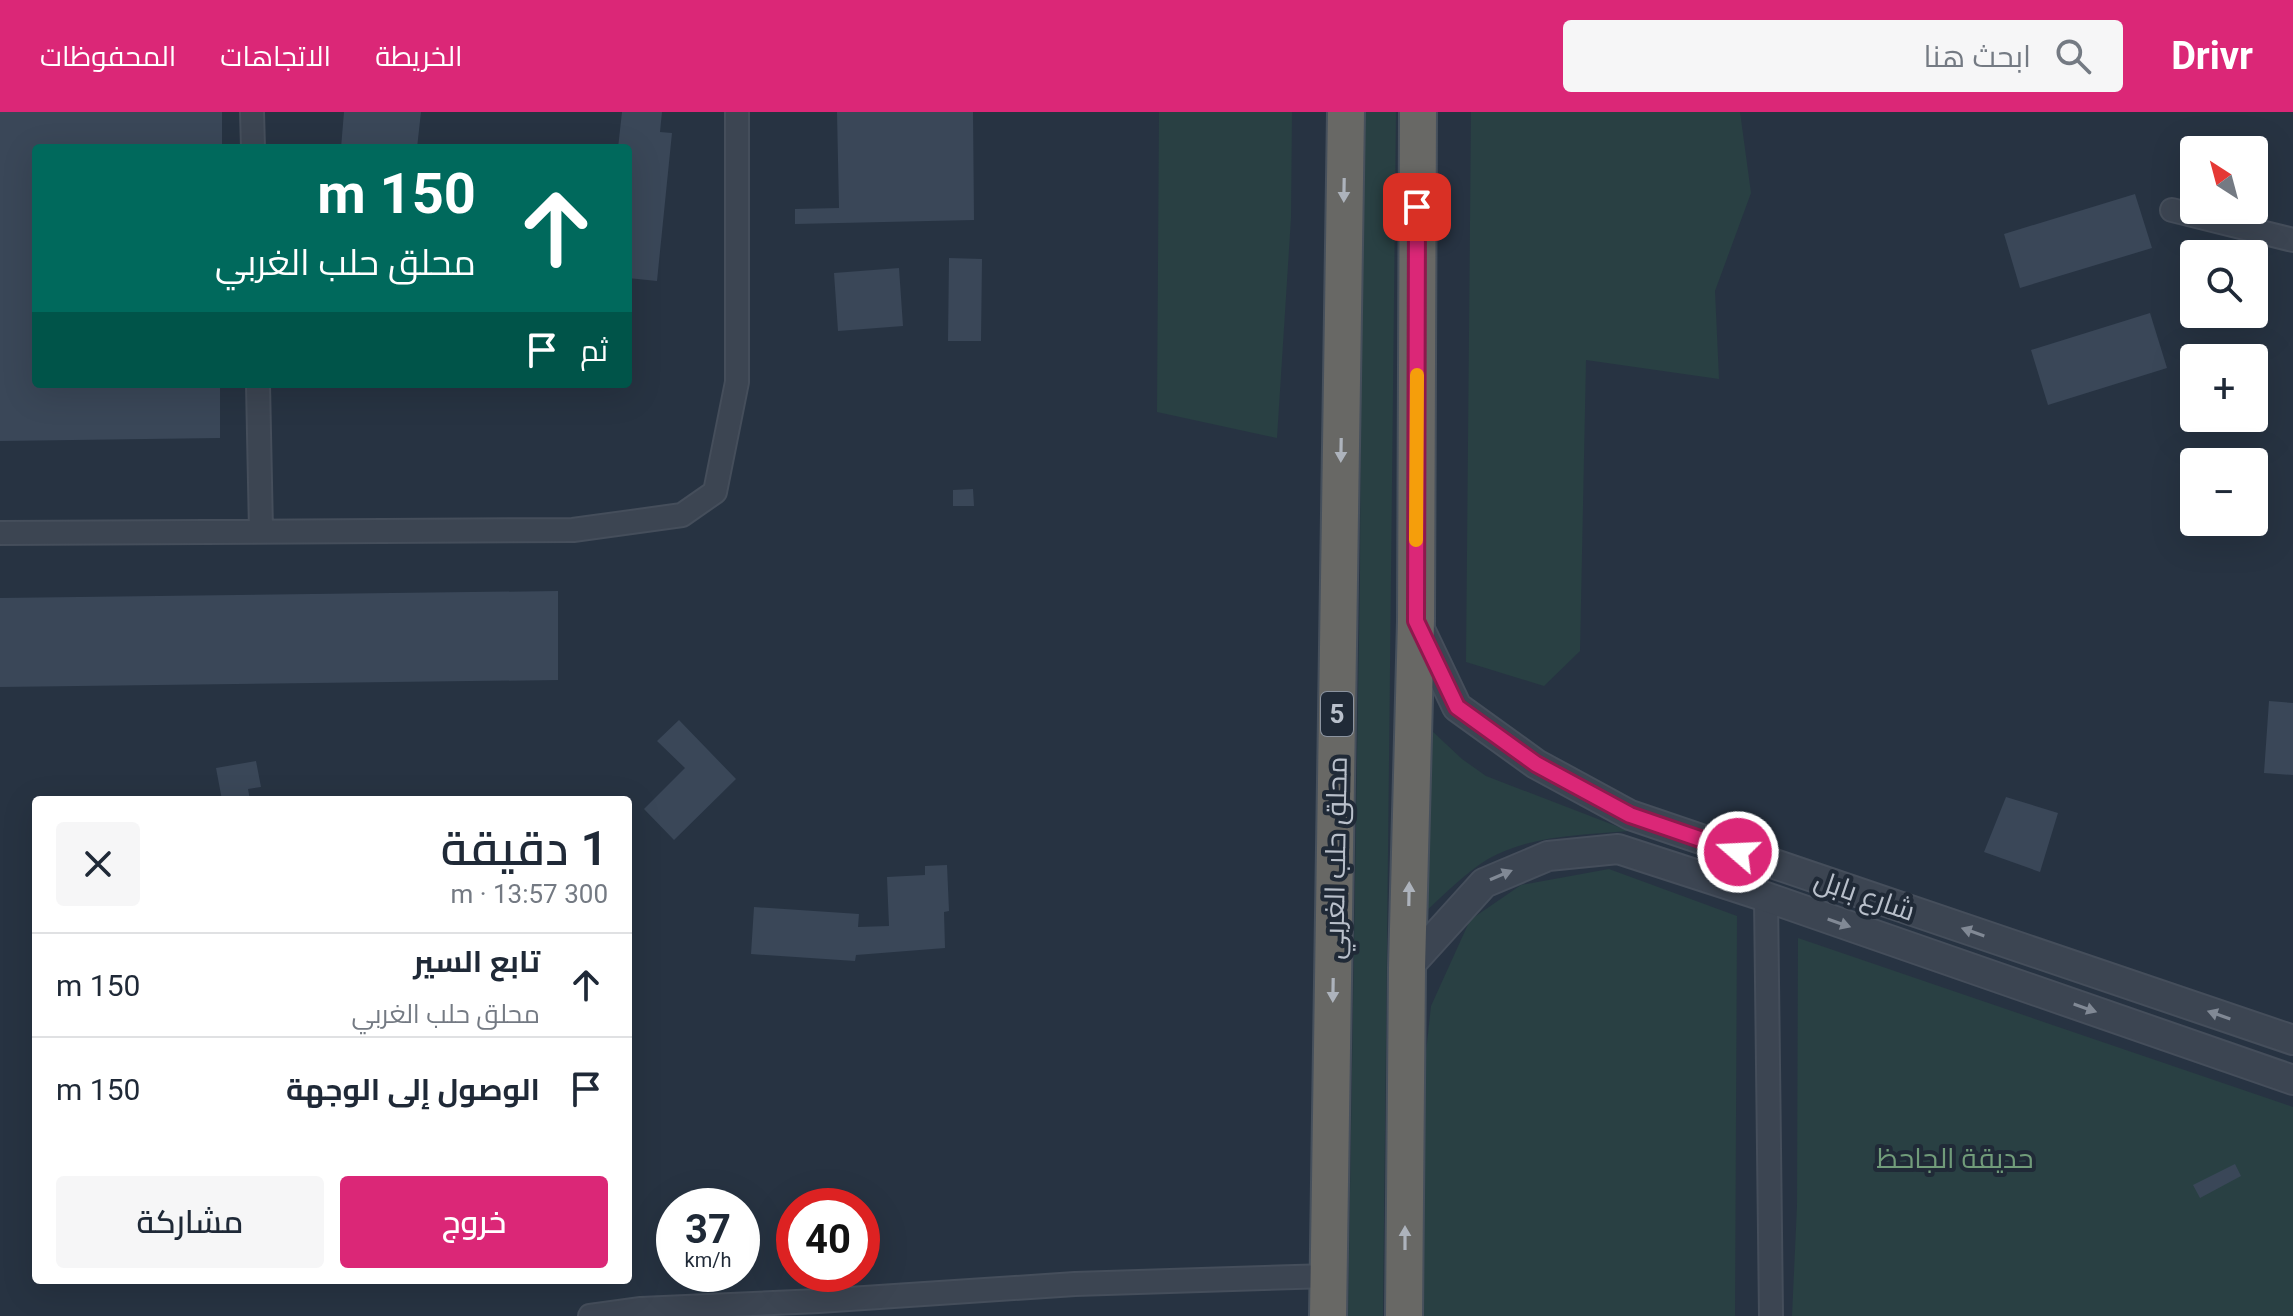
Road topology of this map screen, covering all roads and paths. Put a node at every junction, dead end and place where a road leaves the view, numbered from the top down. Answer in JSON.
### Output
{"nodes":[{"id":1,"x":252,"y":112,"type":"edge"},
{"id":2,"x":737,"y":112,"type":"edge"},
{"id":3,"x":1346,"y":112,"type":"edge"},
{"id":4,"x":1418,"y":112,"type":"edge"},
{"id":5,"x":253,"y":144,"type":"edge"},
{"id":6,"x":2172,"y":210,"type":"dead end"},
{"id":7,"x":2293,"y":240,"type":"edge"},
{"id":8,"x":258,"y":388,"type":"edge"},
{"id":9,"x":261,"y":531,"type":"junction"},
{"id":10,"x":0,"y":533,"type":"edge"},
{"id":11,"x":1416,"y":621,"type":"junction"},
{"id":12,"x":1650,"y":822,"type":"junction"},
{"id":13,"x":1638,"y":855,"type":"junction"},
{"id":14,"x":1766,"y":897,"type":"junction"},
{"id":15,"x":1407,"y":968,"type":"junction"},
{"id":16,"x":2293,"y":1040,"type":"edge"},
{"id":17,"x":2293,"y":1080,"type":"edge"},
{"id":18,"x":1329,"y":1276,"type":"junction"},
{"id":19,"x":590,"y":1316,"type":"edge"},
{"id":20,"x":1328,"y":1316,"type":"edge"},
{"id":21,"x":1404,"y":1316,"type":"edge"},
{"id":22,"x":1771,"y":1316,"type":"edge"}],
"edges":[{"from":1,"to":5,"type":"street"},
{"from":2,"to":9,"type":"street"},
{"from":3,"to":18,"type":"highway","name":"محلق حلب الغربي","number":"5","one_way":true},
{"from":4,"to":11,"type":"highway"},
{"from":6,"to":7,"type":"street"},
{"from":8,"to":9,"type":"street"},
{"from":9,"to":10,"type":"street"},
{"from":11,"to":12,"type":"street","name":"شارع بابل"},
{"from":15,"to":11,"type":"highway","one_way":true},
{"from":12,"to":13,"type":"street"},
{"from":16,"to":12,"type":"street","name":"شارع بابل","one_way":true},
{"from":13,"to":14,"type":"street"},
{"from":15,"to":13,"type":"street","one_way":true},
{"from":14,"to":17,"type":"street","one_way":true},
{"from":14,"to":22,"type":"street"},
{"from":21,"to":15,"type":"highway","one_way":true},
{"from":18,"to":19,"type":"street"},
{"from":18,"to":20,"type":"highway","name":"محلق حلب الغربي","number":"5"}]}
